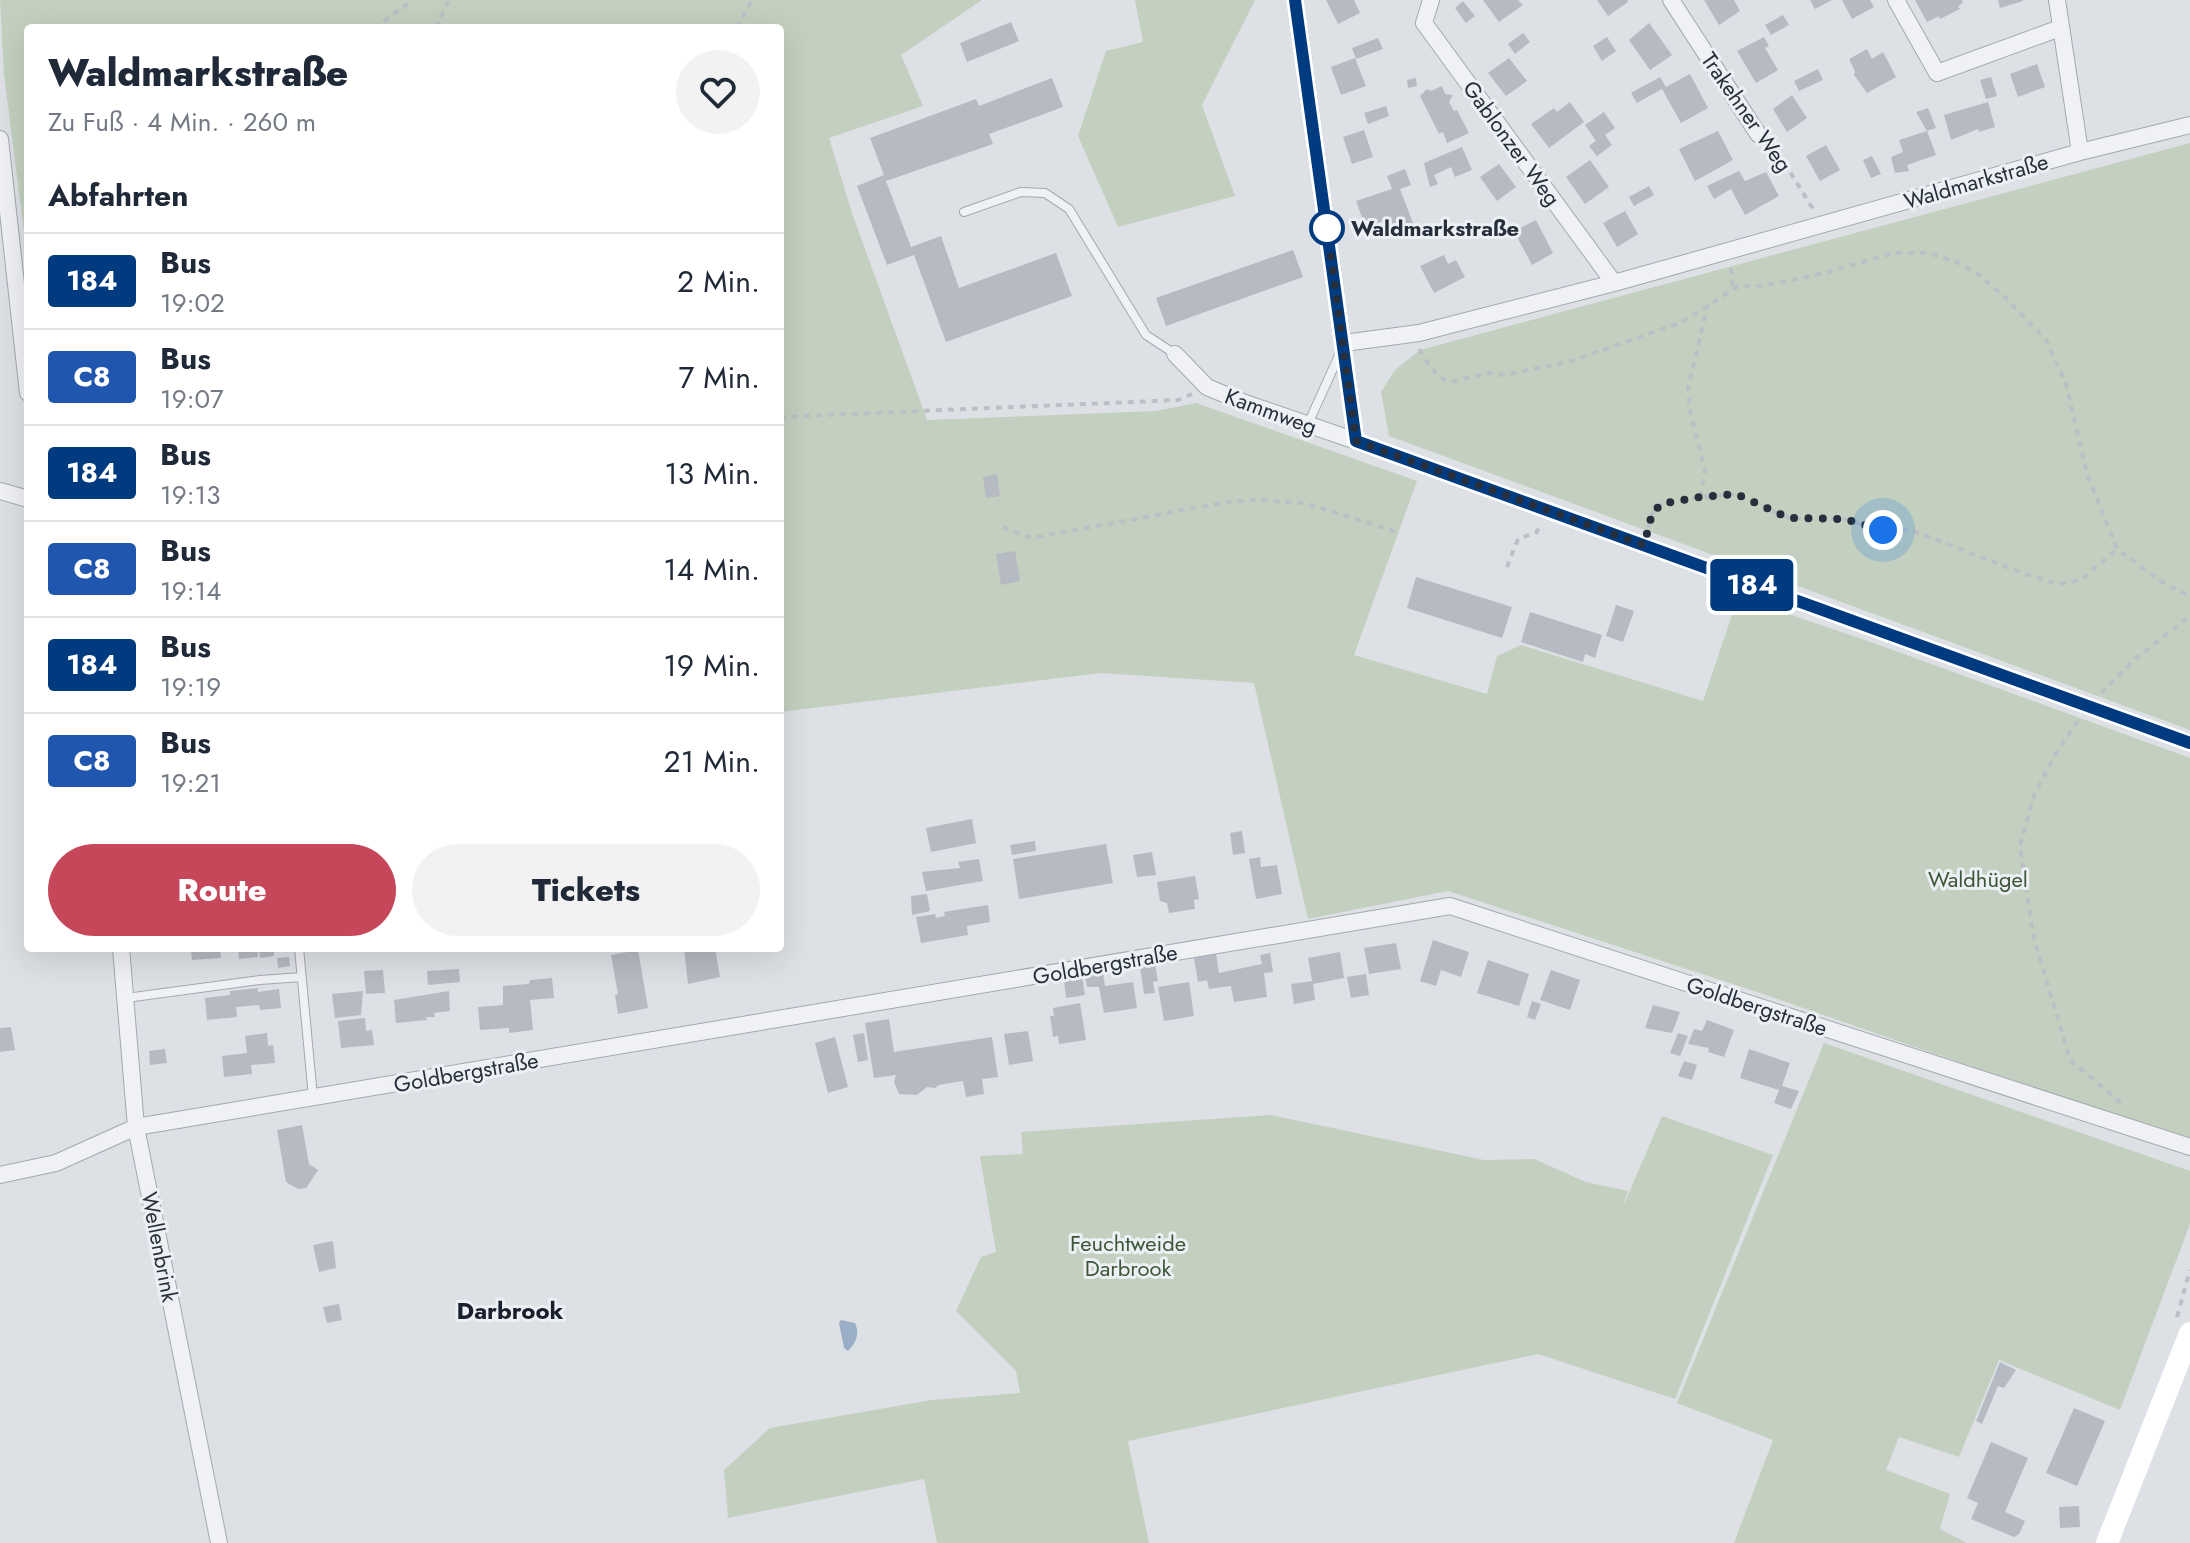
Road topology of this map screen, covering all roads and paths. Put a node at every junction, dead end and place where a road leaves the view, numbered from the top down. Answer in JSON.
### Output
{"nodes":[{"id":1,"x":413,"y":0,"type":"edge"},
{"id":2,"x":449,"y":0,"type":"edge"},
{"id":3,"x":752,"y":0,"type":"edge"},
{"id":4,"x":1295,"y":0,"type":"edge"},
{"id":5,"x":1431,"y":0,"type":"edge"},
{"id":6,"x":1671,"y":0,"type":"edge"},
{"id":7,"x":1896,"y":0,"type":"edge"},
{"id":8,"x":2057,"y":0,"type":"edge"},
{"id":9,"x":380,"y":24,"type":"edge"},
{"id":10,"x":438,"y":24,"type":"edge"},
{"id":11,"x":739,"y":24,"type":"edge"},
{"id":12,"x":2060,"y":28,"type":"junction"},
{"id":13,"x":2190,"y":125,"type":"edge"},
{"id":14,"x":1758,"y":134,"type":"joint"},
{"id":15,"x":1,"y":150,"type":"edge"},
{"id":16,"x":2080,"y":152,"type":"junction"},
{"id":17,"x":964,"y":212,"type":"dead end"},
{"id":18,"x":1823,"y":224,"type":"junction"},
{"id":19,"x":1614,"y":283,"type":"junction"},
{"id":20,"x":1708,"y":304,"type":"junction"},
{"id":21,"x":1409,"y":334,"type":"junction"},
{"id":22,"x":1344,"y":343,"type":"junction"},
{"id":23,"x":1175,"y":354,"type":"joint"},
{"id":24,"x":24,"y":357,"type":"edge"},
{"id":25,"x":1207,"y":387,"type":"junction"},
{"id":26,"x":784,"y":417,"type":"edge"},
{"id":27,"x":1308,"y":424,"type":"junction"},
{"id":28,"x":1356,"y":441,"type":"junction"},
{"id":29,"x":0,"y":491,"type":"edge"},
{"id":30,"x":1700,"y":497,"type":"junction"},
{"id":31,"x":24,"y":498,"type":"edge"},
{"id":32,"x":1539,"y":526,"type":"dead end"},
{"id":33,"x":1003,"y":527,"type":"dead end"},
{"id":34,"x":1400,"y":533,"type":"dead end"},
{"id":35,"x":1644,"y":545,"type":"junction"},
{"id":36,"x":2117,"y":549,"type":"junction"},
{"id":37,"x":1507,"y":567,"type":"dead end"},
{"id":38,"x":2190,"y":596,"type":"edge"},
{"id":39,"x":2190,"y":616,"type":"edge"},
{"id":40,"x":2088,"y":706,"type":"junction"},
{"id":41,"x":2190,"y":743,"type":"edge"},
{"id":42,"x":121,"y":952,"type":"edge"},
{"id":43,"x":299,"y":952,"type":"edge"},
{"id":44,"x":302,"y":977,"type":"junction"},
{"id":45,"x":126,"y":998,"type":"junction"},
{"id":46,"x":313,"y":1097,"type":"junction"},
{"id":47,"x":2128,"y":1109,"type":"dead end"},
{"id":48,"x":136,"y":1127,"type":"junction"},
{"id":49,"x":2190,"y":1147,"type":"edge"},
{"id":50,"x":0,"y":1175,"type":"edge"},
{"id":51,"x":2190,"y":1333,"type":"edge"},
{"id":52,"x":219,"y":1543,"type":"edge"},
{"id":53,"x":2107,"y":1543,"type":"edge"}],
"edges":[{"from":1,"to":9,"type":"path"},
{"from":2,"to":10,"type":"path"},
{"from":3,"to":11,"type":"path"},
{"from":4,"to":22,"type":"street"},
{"from":5,"to":19,"type":"street","name":"Gablonzer Weg"},
{"from":6,"to":14,"type":"street","name":"Trakehner Weg"},
{"from":7,"to":12,"type":"street"},
{"from":8,"to":12,"type":"street"},
{"from":12,"to":16,"type":"street"},
{"from":13,"to":16,"type":"street","name":"Waldmarkstraße"},
{"from":14,"to":18,"type":"path","name":"Trakehner Weg"},
{"from":15,"to":24,"type":"street"},
{"from":16,"to":18,"type":"street","name":"Waldmarkstraße"},
{"from":17,"to":23,"type":"lane"},
{"from":18,"to":19,"type":"street","name":"Waldmarkstraße"},
{"from":19,"to":21,"type":"street","name":"Waldmarkstraße"},
{"from":20,"to":21,"type":"path"},
{"from":20,"to":30,"type":"path"},
{"from":20,"to":36,"type":"path"},
{"from":21,"to":22,"type":"street","name":"Waldmarkstraße"},
{"from":22,"to":27,"type":"lane"},
{"from":22,"to":28,"type":"street"},
{"from":23,"to":25,"type":"street","name":"Kammweg"},
{"from":25,"to":26,"type":"path"},
{"from":25,"to":27,"type":"street","name":"Kammweg"},
{"from":27,"to":28,"type":"street","name":"Kammweg"},
{"from":28,"to":35,"type":"street","name":"Kammweg"},
{"from":29,"to":31,"type":"street"},
{"from":30,"to":35,"type":"path"},
{"from":30,"to":36,"type":"path"},
{"from":32,"to":37,"type":"path"},
{"from":33,"to":34,"type":"path"},
{"from":35,"to":40,"type":"street","name":"Kammweg"},
{"from":36,"to":38,"type":"path"},
{"from":39,"to":40,"type":"path"},
{"from":40,"to":41,"type":"street","name":"Kammweg"},
{"from":40,"to":47,"type":"path"},
{"from":42,"to":45,"type":"street","name":"Wellenbrink"},
{"from":43,"to":44,"type":"lane"},
{"from":44,"to":45,"type":"lane"},
{"from":44,"to":46,"type":"lane"},
{"from":45,"to":48,"type":"street","name":"Wellenbrink"},
{"from":46,"to":48,"type":"street","name":"Goldbergstraße"},
{"from":46,"to":49,"type":"street","name":"Goldbergstraße"},
{"from":48,"to":50,"type":"street","name":"Goldbergstraße"},
{"from":48,"to":52,"type":"street","name":"Wellenbrink"},
{"from":51,"to":53,"type":"street"}]}
